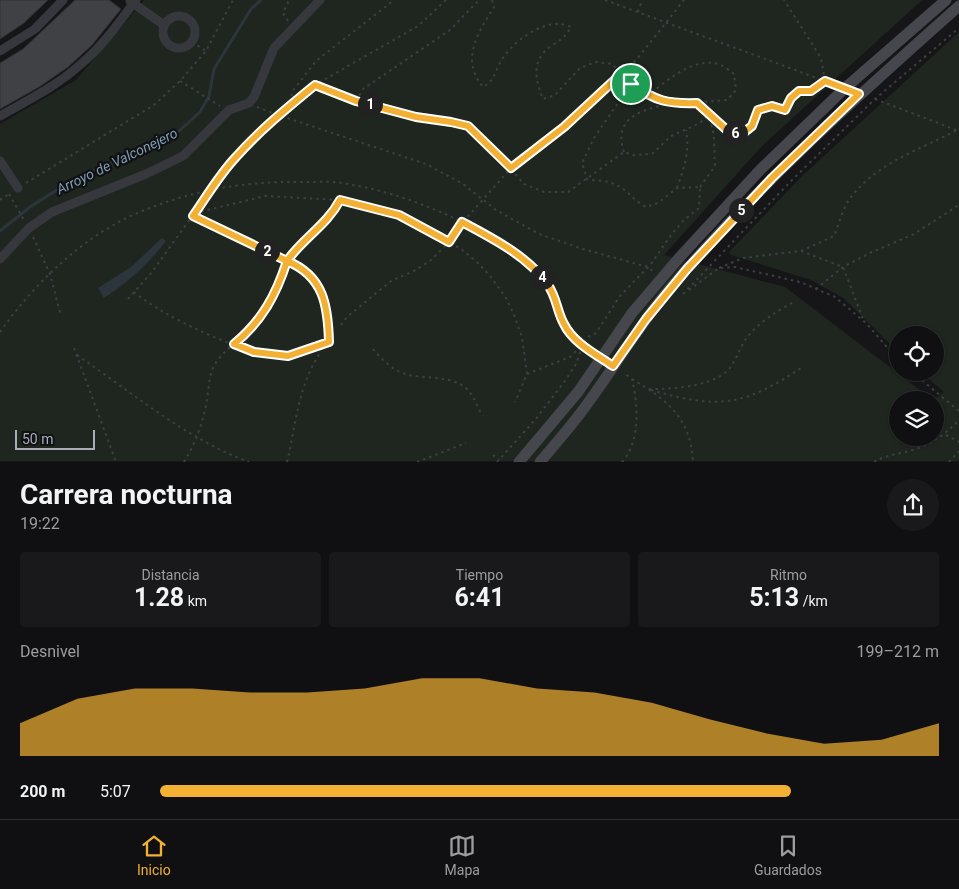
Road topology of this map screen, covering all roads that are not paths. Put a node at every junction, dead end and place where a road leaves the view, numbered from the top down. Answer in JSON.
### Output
{"nodes":[{"id":1,"x":63,"y":0,"type":"edge"},
{"id":2,"x":320,"y":0,"type":"edge"},
{"id":3,"x":946,"y":0,"type":"edge"},
{"id":4,"x":133,"y":1,"type":"edge"},
{"id":5,"x":959,"y":6,"type":"edge"},
{"id":6,"x":164,"y":25,"type":"junction"},
{"id":7,"x":0,"y":51,"type":"edge"},
{"id":8,"x":0,"y":116,"type":"edge"},
{"id":9,"x":0,"y":161,"type":"edge"},
{"id":10,"x":18,"y":188,"type":"road end"},
{"id":11,"x":0,"y":259,"type":"edge"},
{"id":12,"x":519,"y":462,"type":"edge"},
{"id":13,"x":540,"y":462,"type":"edge"}],
"edges":[{"from":1,"to":7,"type":"street"},
{"from":2,"to":11,"type":"street"},
{"from":3,"to":12,"type":"street"},
{"from":4,"to":6,"type":"street"},
{"from":4,"to":8,"type":"street"},
{"from":5,"to":13,"type":"street"},
{"from":6,"to":6,"type":"street"},
{"from":9,"to":10,"type":"street"}]}
